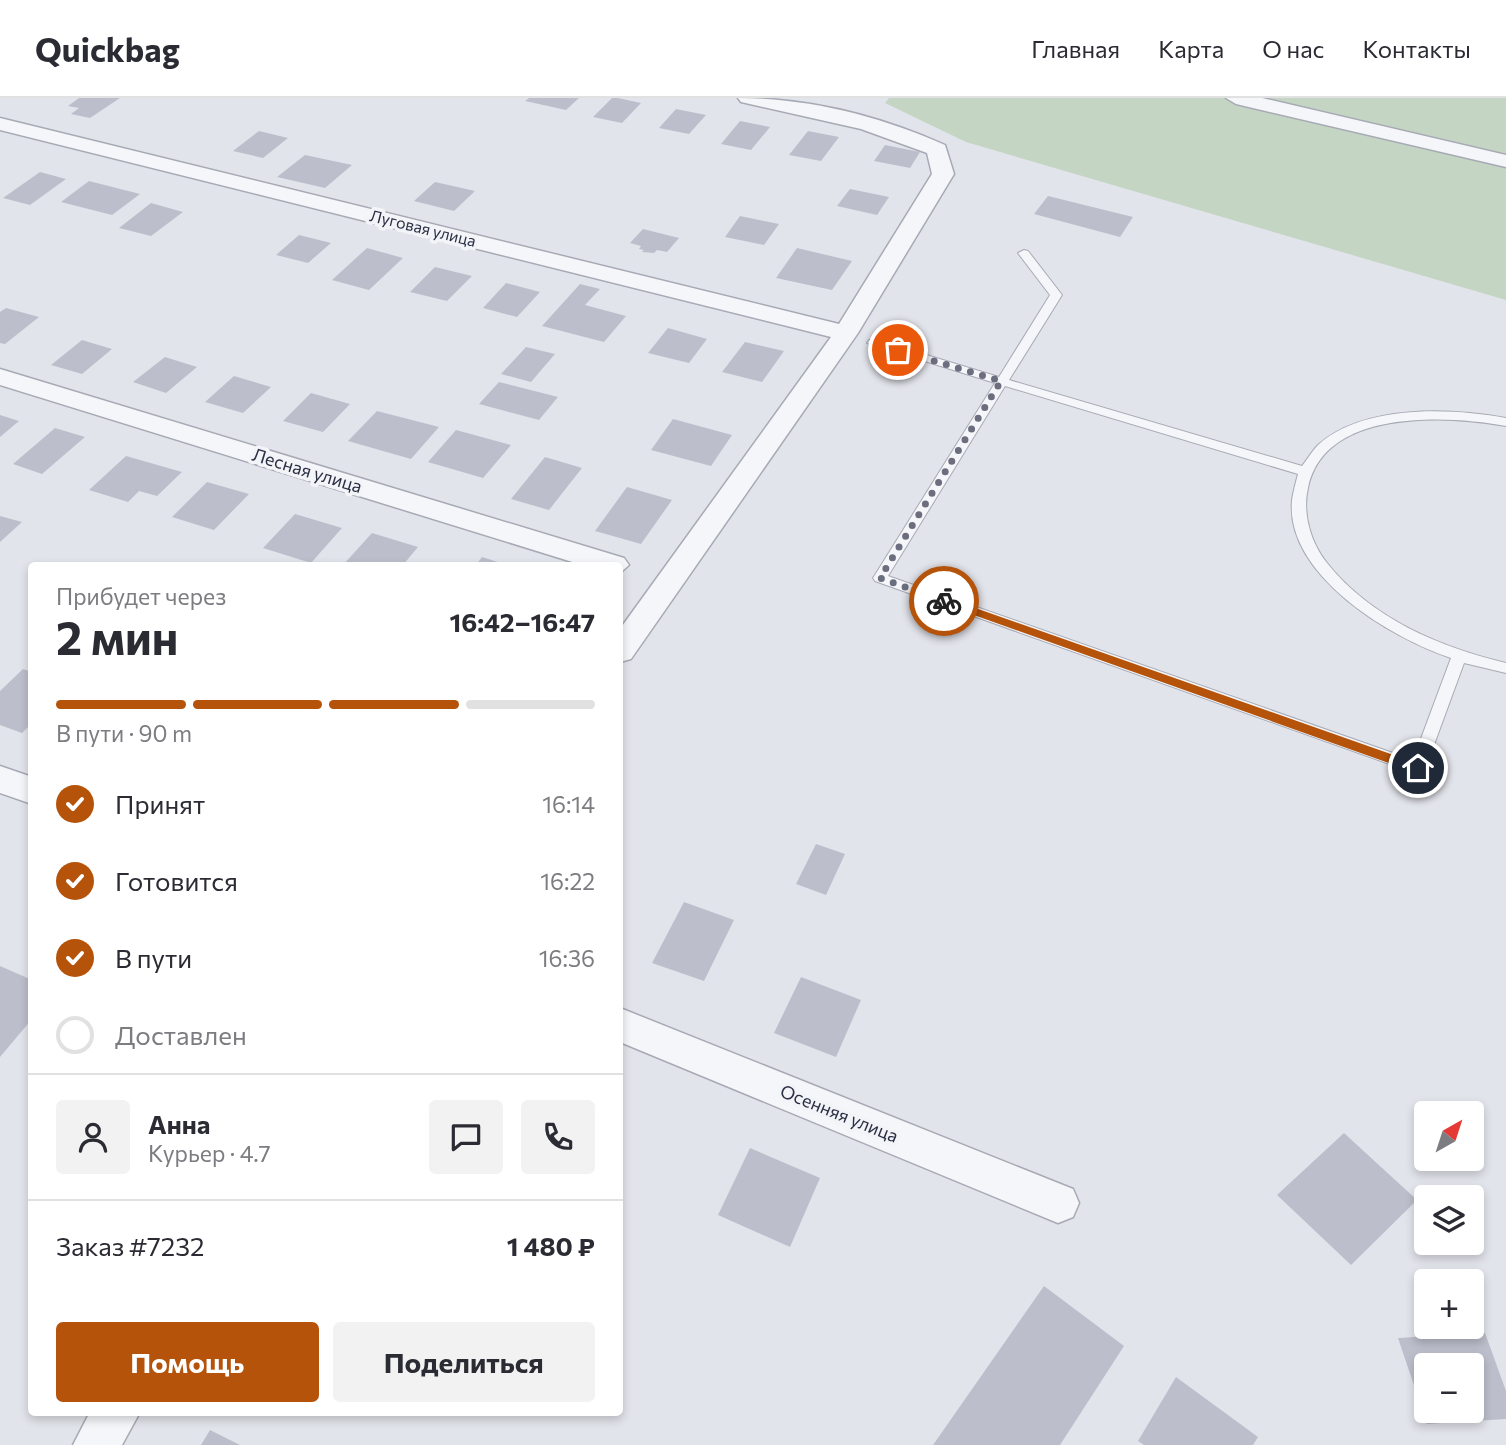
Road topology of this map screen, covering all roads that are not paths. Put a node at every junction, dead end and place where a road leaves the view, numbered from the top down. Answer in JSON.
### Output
{"nodes":[{"id":1,"x":748,"y":98,"type":"edge"},
{"id":2,"x":844,"y":98,"type":"edge"},
{"id":3,"x":1236,"y":98,"type":"edge"},
{"id":4,"x":824,"y":113,"type":"junction"},
{"id":5,"x":0,"y":124,"type":"edge"},
{"id":6,"x":1506,"y":161,"type":"edge"},
{"id":7,"x":1024,"y":253,"type":"dead end"},
{"id":8,"x":846,"y":333,"type":"junction"},
{"id":9,"x":873,"y":343,"type":"dead end"},
{"id":10,"x":0,"y":377,"type":"edge"},
{"id":11,"x":1001,"y":381,"type":"junction"},
{"id":12,"x":1506,"y":422,"type":"edge"},
{"id":13,"x":1306,"y":472,"type":"junction"},
{"id":14,"x":604,"y":562,"type":"edge"},
{"id":15,"x":623,"y":568,"type":"edge"},
{"id":16,"x":666,"y":581,"type":"junction"},
{"id":17,"x":623,"y":646,"type":"edge"},
{"id":18,"x":1459,"y":656,"type":"junction"},
{"id":19,"x":1506,"y":668,"type":"edge"},
{"id":20,"x":0,"y":779,"type":"edge"},
{"id":21,"x":28,"y":790,"type":"edge"},
{"id":22,"x":623,"y":1026,"type":"edge"},
{"id":23,"x":1058,"y":1203,"type":"dead end"},
{"id":24,"x":114,"y":1416,"type":"edge"},
{"id":25,"x":96,"y":1445,"type":"edge"}],
"edges":[{"from":1,"to":4,"type":"street"},
{"from":2,"to":4,"type":"street"},
{"from":3,"to":6,"type":"street"},
{"from":4,"to":8,"type":"street"},
{"from":5,"to":8,"type":"street","name":"Луговая улица"},
{"from":7,"to":11,"type":"lane"},
{"from":8,"to":16,"type":"street"},
{"from":9,"to":11,"type":"lane"},
{"from":10,"to":14,"type":"street","name":"Лесная улица"},
{"from":11,"to":13,"type":"lane"},
{"from":11,"to":18,"type":"lane"},
{"from":12,"to":13,"type":"lane"},
{"from":13,"to":18,"type":"lane"},
{"from":15,"to":16,"type":"street"},
{"from":16,"to":17,"type":"street"},
{"from":18,"to":19,"type":"lane"},
{"from":20,"to":21,"type":"street"},
{"from":22,"to":23,"type":"street","name":"Осенняя улица"},
{"from":24,"to":25,"type":"street"}]}
